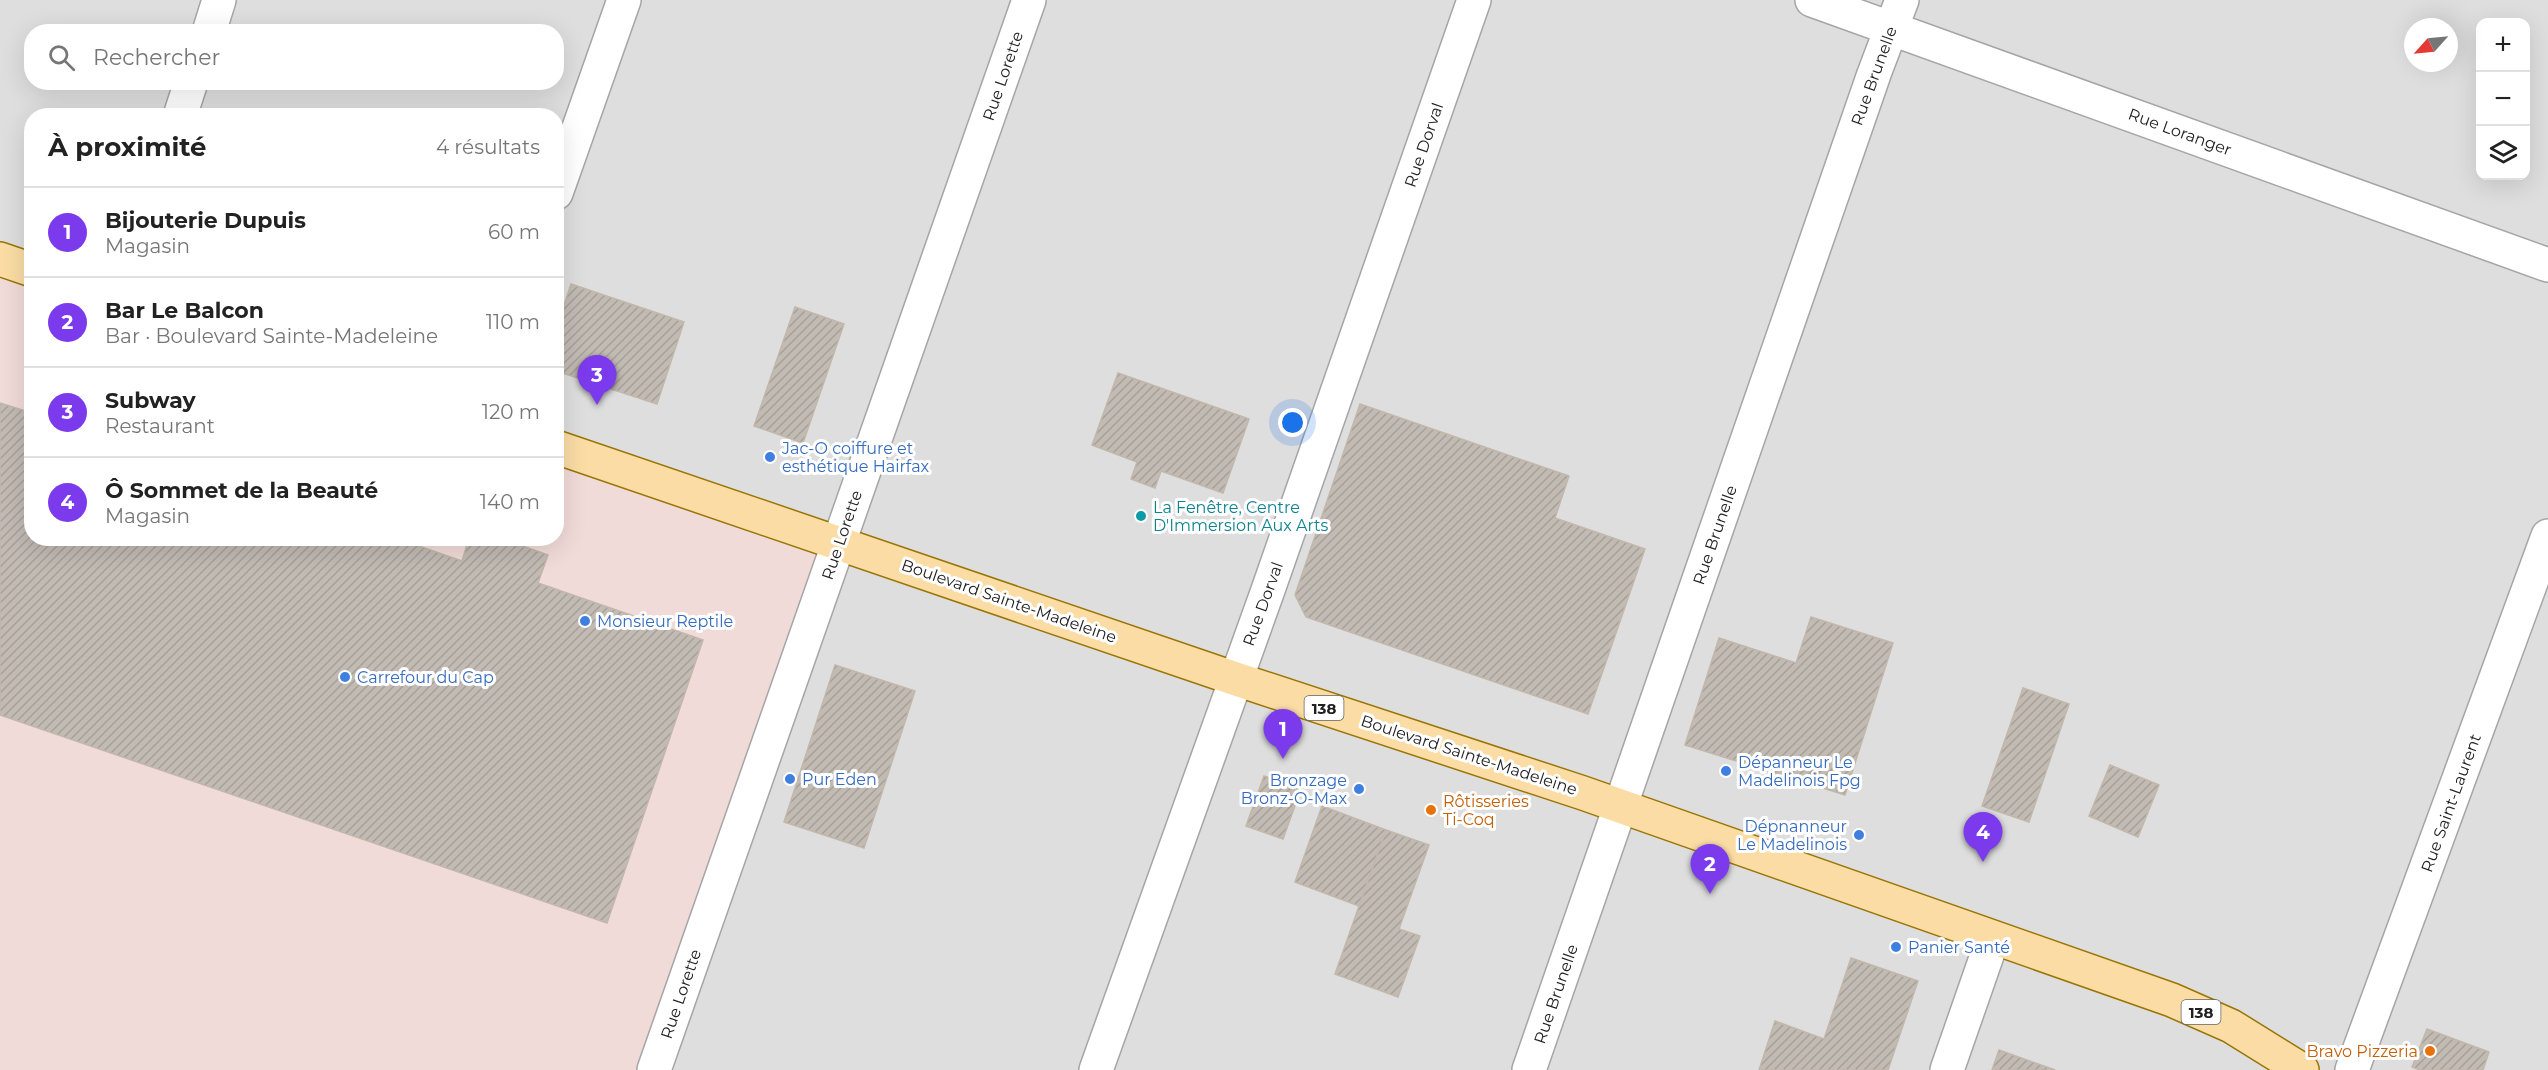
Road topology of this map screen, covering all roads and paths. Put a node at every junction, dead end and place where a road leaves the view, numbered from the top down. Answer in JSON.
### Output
{"nodes":[{"id":1,"x":219,"y":0,"type":"edge"},
{"id":2,"x":624,"y":0,"type":"edge"},
{"id":3,"x":1029,"y":0,"type":"edge"},
{"id":4,"x":1474,"y":0,"type":"edge"},
{"id":5,"x":1812,"y":0,"type":"edge"},
{"id":6,"x":1896,"y":14,"type":"edge"},
{"id":7,"x":211,"y":24,"type":"edge"},
{"id":8,"x":188,"y":90,"type":"edge"},
{"id":9,"x":183,"y":108,"type":"edge"},
{"id":10,"x":564,"y":170,"type":"edge"},
{"id":11,"x":0,"y":259,"type":"edge"},
{"id":12,"x":2548,"y":265,"type":"edge"},
{"id":13,"x":24,"y":267,"type":"edge"},
{"id":14,"x":564,"y":450,"type":"edge"},
{"id":15,"x":2548,"y":536,"type":"edge"},
{"id":16,"x":839,"y":543,"type":"junction"},
{"id":17,"x":1236,"y":679,"type":"junction"},
{"id":18,"x":1621,"y":806,"type":"junction"},
{"id":19,"x":1993,"y":938,"type":"junction"},
{"id":20,"x":654,"y":1070,"type":"edge"},
{"id":21,"x":1096,"y":1070,"type":"edge"},
{"id":22,"x":1529,"y":1070,"type":"edge"},
{"id":23,"x":1947,"y":1070,"type":"edge"},
{"id":24,"x":2302,"y":1070,"type":"edge"},
{"id":25,"x":2352,"y":1070,"type":"edge"}],
"edges":[{"from":1,"to":7,"type":"street"},
{"from":2,"to":10,"type":"street"},
{"from":3,"to":16,"type":"street","name":"Rue Lorette"},
{"from":4,"to":17,"type":"street","name":"Rue Dorval"},
{"from":5,"to":6,"type":"street","name":"Rue Loranger"},
{"from":6,"to":12,"type":"street","name":"Rue Loranger"},
{"from":6,"to":18,"type":"street","name":"Rue Brunelle"},
{"from":8,"to":9,"type":"street"},
{"from":11,"to":13,"type":"main road"},
{"from":14,"to":16,"type":"main road","name":"Boulevard Sainte-Madeleine","number":"138"},
{"from":15,"to":25,"type":"street","name":"Rue Saint-Laurent"},
{"from":16,"to":17,"type":"main road","name":"Boulevard Sainte-Madeleine","number":"138"},
{"from":16,"to":20,"type":"street","name":"Rue Lorette"},
{"from":17,"to":18,"type":"main road","name":"Boulevard Sainte-Madeleine","number":"138"},
{"from":17,"to":21,"type":"street","name":"Rue Dorval"},
{"from":18,"to":19,"type":"main road","name":"Boulevard Sainte-Madeleine","number":"138"},
{"from":18,"to":22,"type":"street","name":"Rue Brunelle"},
{"from":19,"to":23,"type":"street"},
{"from":19,"to":24,"type":"main road","name":"Boulevard Sainte-Madeleine","number":"138"}]}
